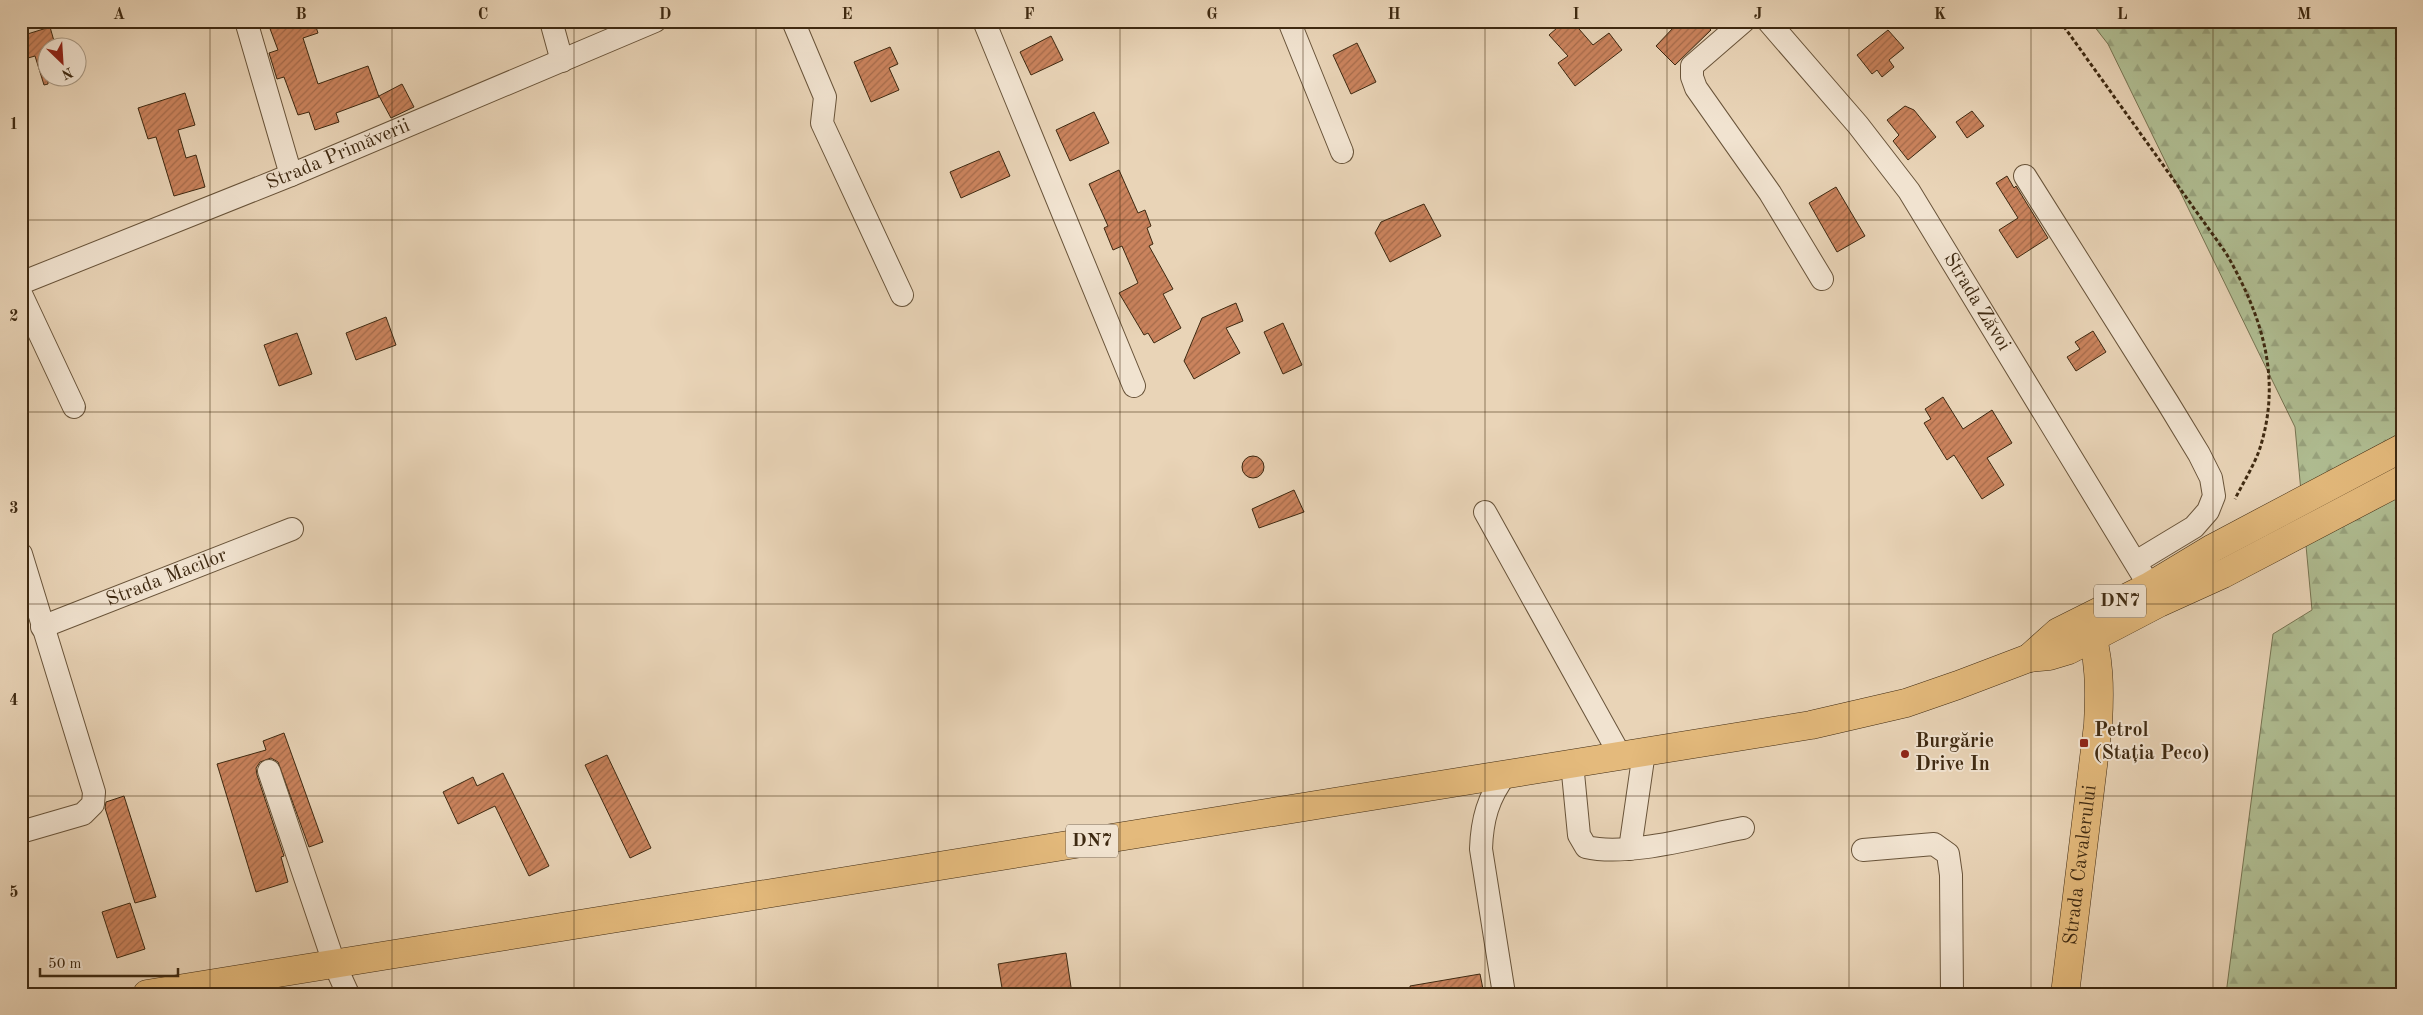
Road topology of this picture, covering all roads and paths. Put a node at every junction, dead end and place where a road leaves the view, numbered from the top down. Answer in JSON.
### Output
{"nodes":[{"id":1,"x":246,"y":21,"type":"edge"},
{"id":2,"x":550,"y":21,"type":"edge"},
{"id":3,"x":793,"y":21,"type":"edge"},
{"id":4,"x":984,"y":21,"type":"edge"},
{"id":5,"x":1289,"y":21,"type":"edge"},
{"id":6,"x":1744,"y":21,"type":"edge"},
{"id":7,"x":1768,"y":21,"type":"edge"},
{"id":8,"x":2060,"y":21,"type":"edge"},
{"id":9,"x":650,"y":22,"type":"edge"},
{"id":10,"x":562,"y":60,"type":"junction"},
{"id":11,"x":1342,"y":152,"type":"dead end"},
{"id":12,"x":291,"y":175,"type":"junction"},
{"id":13,"x":2025,"y":176,"type":"dead end"},
{"id":14,"x":1822,"y":279,"type":"dead end"},
{"id":15,"x":21,"y":283,"type":"edge"},
{"id":16,"x":21,"y":294,"type":"edge"},
{"id":17,"x":902,"y":295,"type":"dead end"},
{"id":18,"x":1134,"y":386,"type":"dead end"},
{"id":19,"x":74,"y":407,"type":"dead end"},
{"id":20,"x":2402,"y":448,"type":"edge"},
{"id":21,"x":2402,"y":480,"type":"edge"},
{"id":22,"x":2234,"y":500,"type":"dead end"},
{"id":23,"x":1485,"y":512,"type":"dead end"},
{"id":24,"x":292,"y":529,"type":"dead end"},
{"id":25,"x":21,"y":554,"type":"edge"},
{"id":26,"x":2136,"y":562,"type":"junction"},
{"id":27,"x":2155,"y":594,"type":"junction"},
{"id":28,"x":42,"y":627,"type":"junction"},
{"id":29,"x":2090,"y":628,"type":"junction"},
{"id":30,"x":1632,"y":753,"type":"junction"},
{"id":31,"x":1572,"y":763,"type":"junction"},
{"id":32,"x":269,"y":771,"type":"dead end"},
{"id":33,"x":1506,"y":774,"type":"junction"},
{"id":34,"x":1744,"y":828,"type":"dead end"},
{"id":35,"x":21,"y":832,"type":"edge"},
{"id":36,"x":1630,"y":849,"type":"junction"},
{"id":37,"x":1863,"y":850,"type":"dead end"},
{"id":38,"x":334,"y":964,"type":"junction"},
{"id":39,"x":148,"y":994,"type":"edge"},
{"id":40,"x":348,"y":994,"type":"edge"},
{"id":41,"x":1504,"y":994,"type":"edge"},
{"id":42,"x":1952,"y":994,"type":"edge"},
{"id":43,"x":2065,"y":994,"type":"edge"}],
"edges":[{"from":1,"to":12,"type":"street"},
{"from":2,"to":10,"type":"street"},
{"from":3,"to":17,"type":"street"},
{"from":4,"to":18,"type":"street"},
{"from":5,"to":11,"type":"street"},
{"from":6,"to":14,"type":"street"},
{"from":7,"to":26,"type":"street","name":"Strada Zăvoi"},
{"from":8,"to":22,"type":"path"},
{"from":9,"to":10,"type":"street","name":"Strada Primăverii"},
{"from":10,"to":12,"type":"street","name":"Strada Primăverii"},
{"from":12,"to":15,"type":"street","name":"Strada Primăverii"},
{"from":13,"to":26,"type":"street"},
{"from":16,"to":19,"type":"street"},
{"from":20,"to":27,"type":"main road","number":"DN7"},
{"from":21,"to":27,"type":"main road","number":"DN7"},
{"from":23,"to":30,"type":"street"},
{"from":24,"to":28,"type":"street","name":"Strada Macilor"},
{"from":25,"to":28,"type":"street"},
{"from":26,"to":27,"type":"street","name":"Strada Zăvoi"},
{"from":27,"to":29,"type":"main road","number":"DN7"},
{"from":28,"to":35,"type":"street"},
{"from":29,"to":30,"type":"main road","number":"DN7"},
{"from":29,"to":43,"type":"main road","name":"Strada Cavalerului"},
{"from":30,"to":31,"type":"main road","number":"DN7"},
{"from":30,"to":36,"type":"street"},
{"from":31,"to":33,"type":"main road","number":"DN7"},
{"from":31,"to":36,"type":"street"},
{"from":32,"to":38,"type":"street"},
{"from":33,"to":38,"type":"main road","number":"DN7"},
{"from":33,"to":41,"type":"street"},
{"from":34,"to":36,"type":"street"},
{"from":37,"to":42,"type":"street"},
{"from":38,"to":39,"type":"main road","number":"DN7"},
{"from":38,"to":40,"type":"street"}]}
